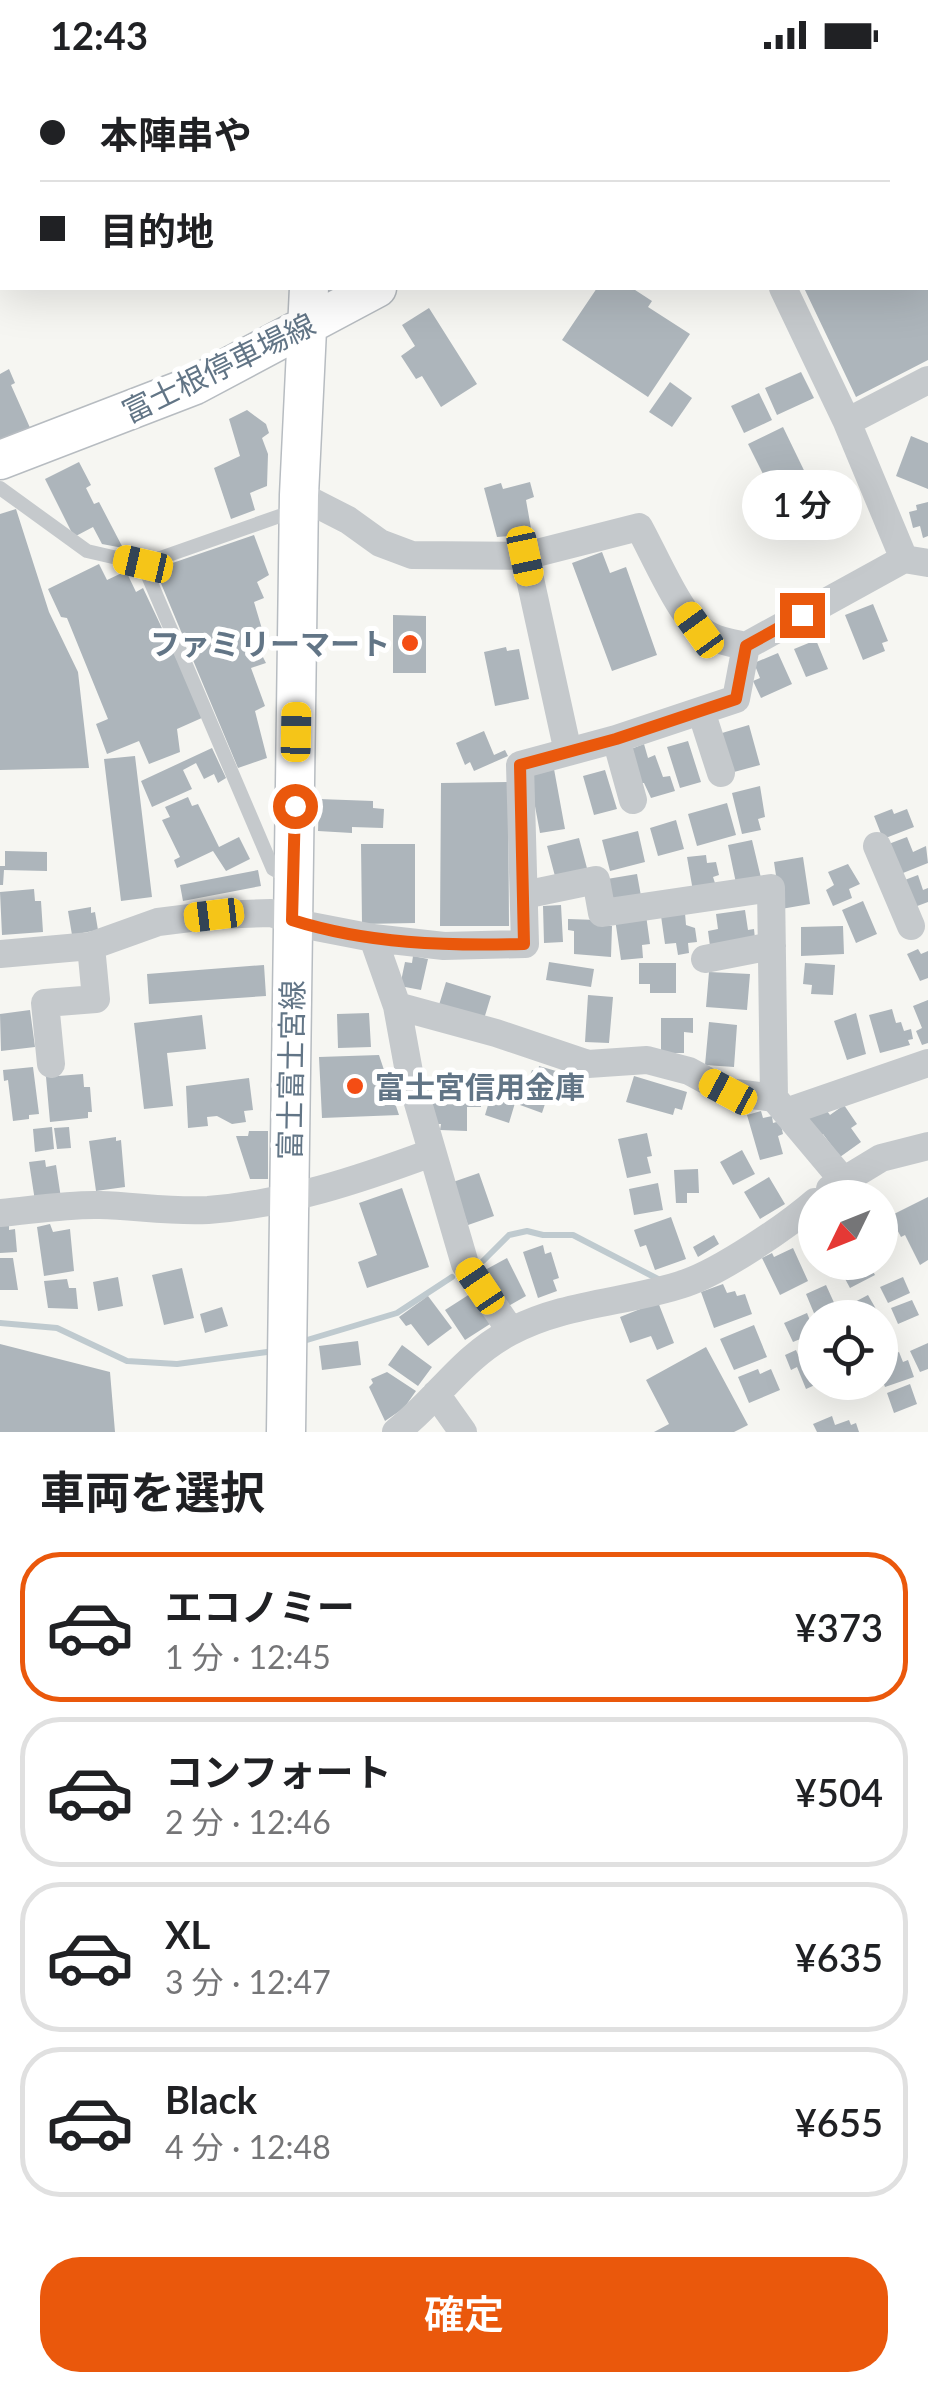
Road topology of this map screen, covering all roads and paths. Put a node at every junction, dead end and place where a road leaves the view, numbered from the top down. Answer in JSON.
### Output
{"nodes":[{"id":1,"x":369,"y":290,"type":"edge"},
{"id":2,"x":784,"y":290,"type":"edge"},
{"id":3,"x":308,"y":306,"type":"edge"},
{"id":4,"x":928,"y":380,"type":"edge"},
{"id":5,"x":847,"y":422,"type":"junction"},
{"id":6,"x":0,"y":460,"type":"edge"},
{"id":7,"x":0,"y":488,"type":"edge"},
{"id":8,"x":298,"y":502,"type":"junction"},
{"id":9,"x":525,"y":556,"type":"junction"},
{"id":10,"x":916,"y":561,"type":"edge"},
{"id":11,"x":143,"y":564,"type":"junction"},
{"id":12,"x":746,"y":646,"type":"junction"},
{"id":13,"x":701,"y":711,"type":"junction"},
{"id":14,"x":616,"y":739,"type":"junction"},
{"id":15,"x":568,"y":752,"type":"junction"},
{"id":16,"x":721,"y":774,"type":"dead end"},
{"id":17,"x":634,"y":800,"type":"dead end"},
{"id":18,"x":877,"y":846,"type":"dead end"},
{"id":19,"x":294,"y":881,"type":"junction"},
{"id":20,"x":524,"y":895,"type":"junction"},
{"id":21,"x":292,"y":920,"type":"junction"},
{"id":22,"x":913,"y":925,"type":"edge"},
{"id":23,"x":373,"y":938,"type":"junction"},
{"id":24,"x":91,"y":946,"type":"junction"},
{"id":25,"x":772,"y":946,"type":"junction"},
{"id":26,"x":0,"y":954,"type":"edge"},
{"id":27,"x":705,"y":958,"type":"dead end"},
{"id":28,"x":398,"y":1006,"type":"junction"},
{"id":29,"x":928,"y":1062,"type":"edge"},
{"id":30,"x":51,"y":1064,"type":"dead end"},
{"id":31,"x":779,"y":1105,"type":"junction"},
{"id":32,"x":928,"y":1146,"type":"edge"},
{"id":33,"x":431,"y":1153,"type":"junction"},
{"id":34,"x":842,"y":1179,"type":"joint"},
{"id":35,"x":289,"y":1199,"type":"junction"},
{"id":36,"x":0,"y":1213,"type":"edge"},
{"id":37,"x":798,"y":1217,"type":"edge"},
{"id":38,"x":511,"y":1331,"type":"junction"},
{"id":39,"x":436,"y":1394,"type":"junction"},
{"id":40,"x":286,"y":1432,"type":"edge"},
{"id":41,"x":396,"y":1432,"type":"edge"},
{"id":42,"x":463,"y":1432,"type":"edge"}],
"edges":[{"from":1,"to":3,"type":"main road","name":"富士根停車場線"},
{"from":2,"to":5,"type":"street"},
{"from":3,"to":6,"type":"main road","name":"富士根停車場線"},
{"from":3,"to":8,"type":"main road","name":"富士富士宮線"},
{"from":4,"to":5,"type":"street"},
{"from":5,"to":10,"type":"street"},
{"from":7,"to":11,"type":"lane"},
{"from":8,"to":9,"type":"street"},
{"from":8,"to":11,"type":"lane"},
{"from":8,"to":19,"type":"main road","name":"富士富士宮線"},
{"from":9,"to":12,"type":"street"},
{"from":9,"to":15,"type":"street"},
{"from":10,"to":12,"type":"street"},
{"from":11,"to":19,"type":"lane"},
{"from":12,"to":13,"type":"street"},
{"from":13,"to":14,"type":"street"},
{"from":13,"to":16,"type":"street"},
{"from":14,"to":15,"type":"street"},
{"from":14,"to":17,"type":"street"},
{"from":15,"to":20,"type":"street"},
{"from":18,"to":22,"type":"street"},
{"from":19,"to":21,"type":"main road","name":"富士富士宮線"},
{"from":20,"to":23,"type":"street"},
{"from":20,"to":25,"type":"street"},
{"from":21,"to":23,"type":"street"},
{"from":21,"to":24,"type":"street"},
{"from":21,"to":35,"type":"main road","name":"富士富士宮線"},
{"from":23,"to":28,"type":"street"},
{"from":24,"to":26,"type":"street"},
{"from":24,"to":30,"type":"street"},
{"from":25,"to":27,"type":"street"},
{"from":25,"to":31,"type":"street"},
{"from":28,"to":31,"type":"street"},
{"from":28,"to":33,"type":"street"},
{"from":29,"to":31,"type":"street"},
{"from":31,"to":34,"type":"street"},
{"from":32,"to":34,"type":"street"},
{"from":33,"to":35,"type":"street"},
{"from":33,"to":38,"type":"street"},
{"from":35,"to":36,"type":"street"},
{"from":35,"to":40,"type":"main road","name":"富士富士宮線"},
{"from":37,"to":38,"type":"street"},
{"from":38,"to":39,"type":"street"},
{"from":39,"to":41,"type":"street"},
{"from":39,"to":42,"type":"street"}]}
